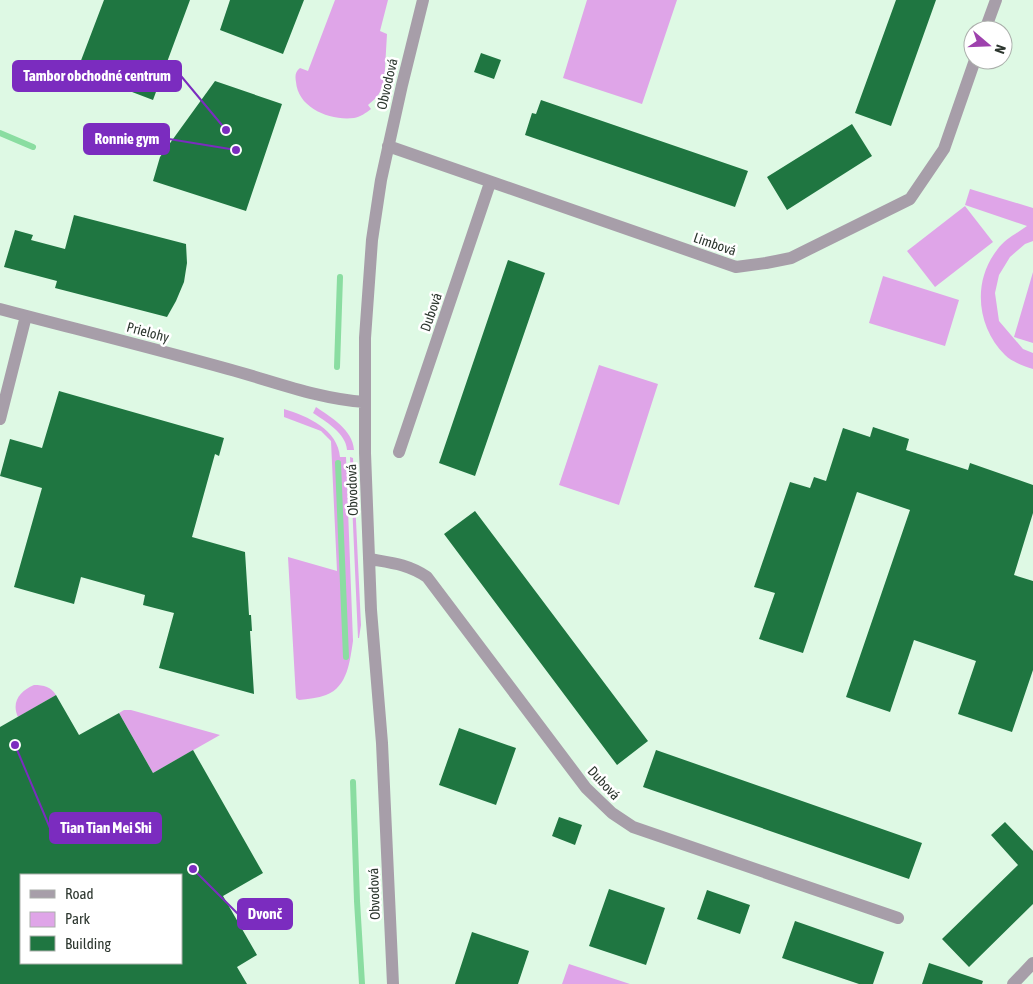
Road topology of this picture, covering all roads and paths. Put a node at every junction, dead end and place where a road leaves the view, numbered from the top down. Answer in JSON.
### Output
{"nodes":[{"id":1,"x":423,"y":0,"type":"edge"},
{"id":2,"x":996,"y":0,"type":"edge"},
{"id":3,"x":989,"y":20,"type":"edge"},
{"id":4,"x":972,"y":70,"type":"edge"},
{"id":5,"x":388,"y":146,"type":"junction"},
{"id":6,"x":490,"y":183,"type":"junction"},
{"id":7,"x":0,"y":309,"type":"edge"},
{"id":8,"x":26,"y":316,"type":"junction"},
{"id":9,"x":364,"y":402,"type":"junction"},
{"id":10,"x":0,"y":419,"type":"edge"},
{"id":11,"x":399,"y":452,"type":"dead end"},
{"id":12,"x":369,"y":559,"type":"junction"},
{"id":13,"x":898,"y":918,"type":"dead end"},
{"id":14,"x":1033,"y":963,"type":"edge"},
{"id":15,"x":393,"y":984,"type":"edge"},
{"id":16,"x":1013,"y":984,"type":"edge"}],
"edges":[{"from":1,"to":5,"type":"street","name":"Obvodová"},
{"from":2,"to":3,"type":"street"},
{"from":4,"to":6,"type":"street","name":"Limbová"},
{"from":5,"to":6,"type":"street","name":"Limbová"},
{"from":5,"to":9,"type":"street","name":"Obvodová"},
{"from":6,"to":11,"type":"street","name":"Dubová"},
{"from":7,"to":8,"type":"street","name":"Prielohy"},
{"from":8,"to":9,"type":"street","name":"Prielohy"},
{"from":8,"to":10,"type":"street"},
{"from":9,"to":12,"type":"street","name":"Obvodová"},
{"from":12,"to":13,"type":"street","name":"Dubová"},
{"from":12,"to":15,"type":"street","name":"Obvodová"},
{"from":14,"to":16,"type":"street"}]}
